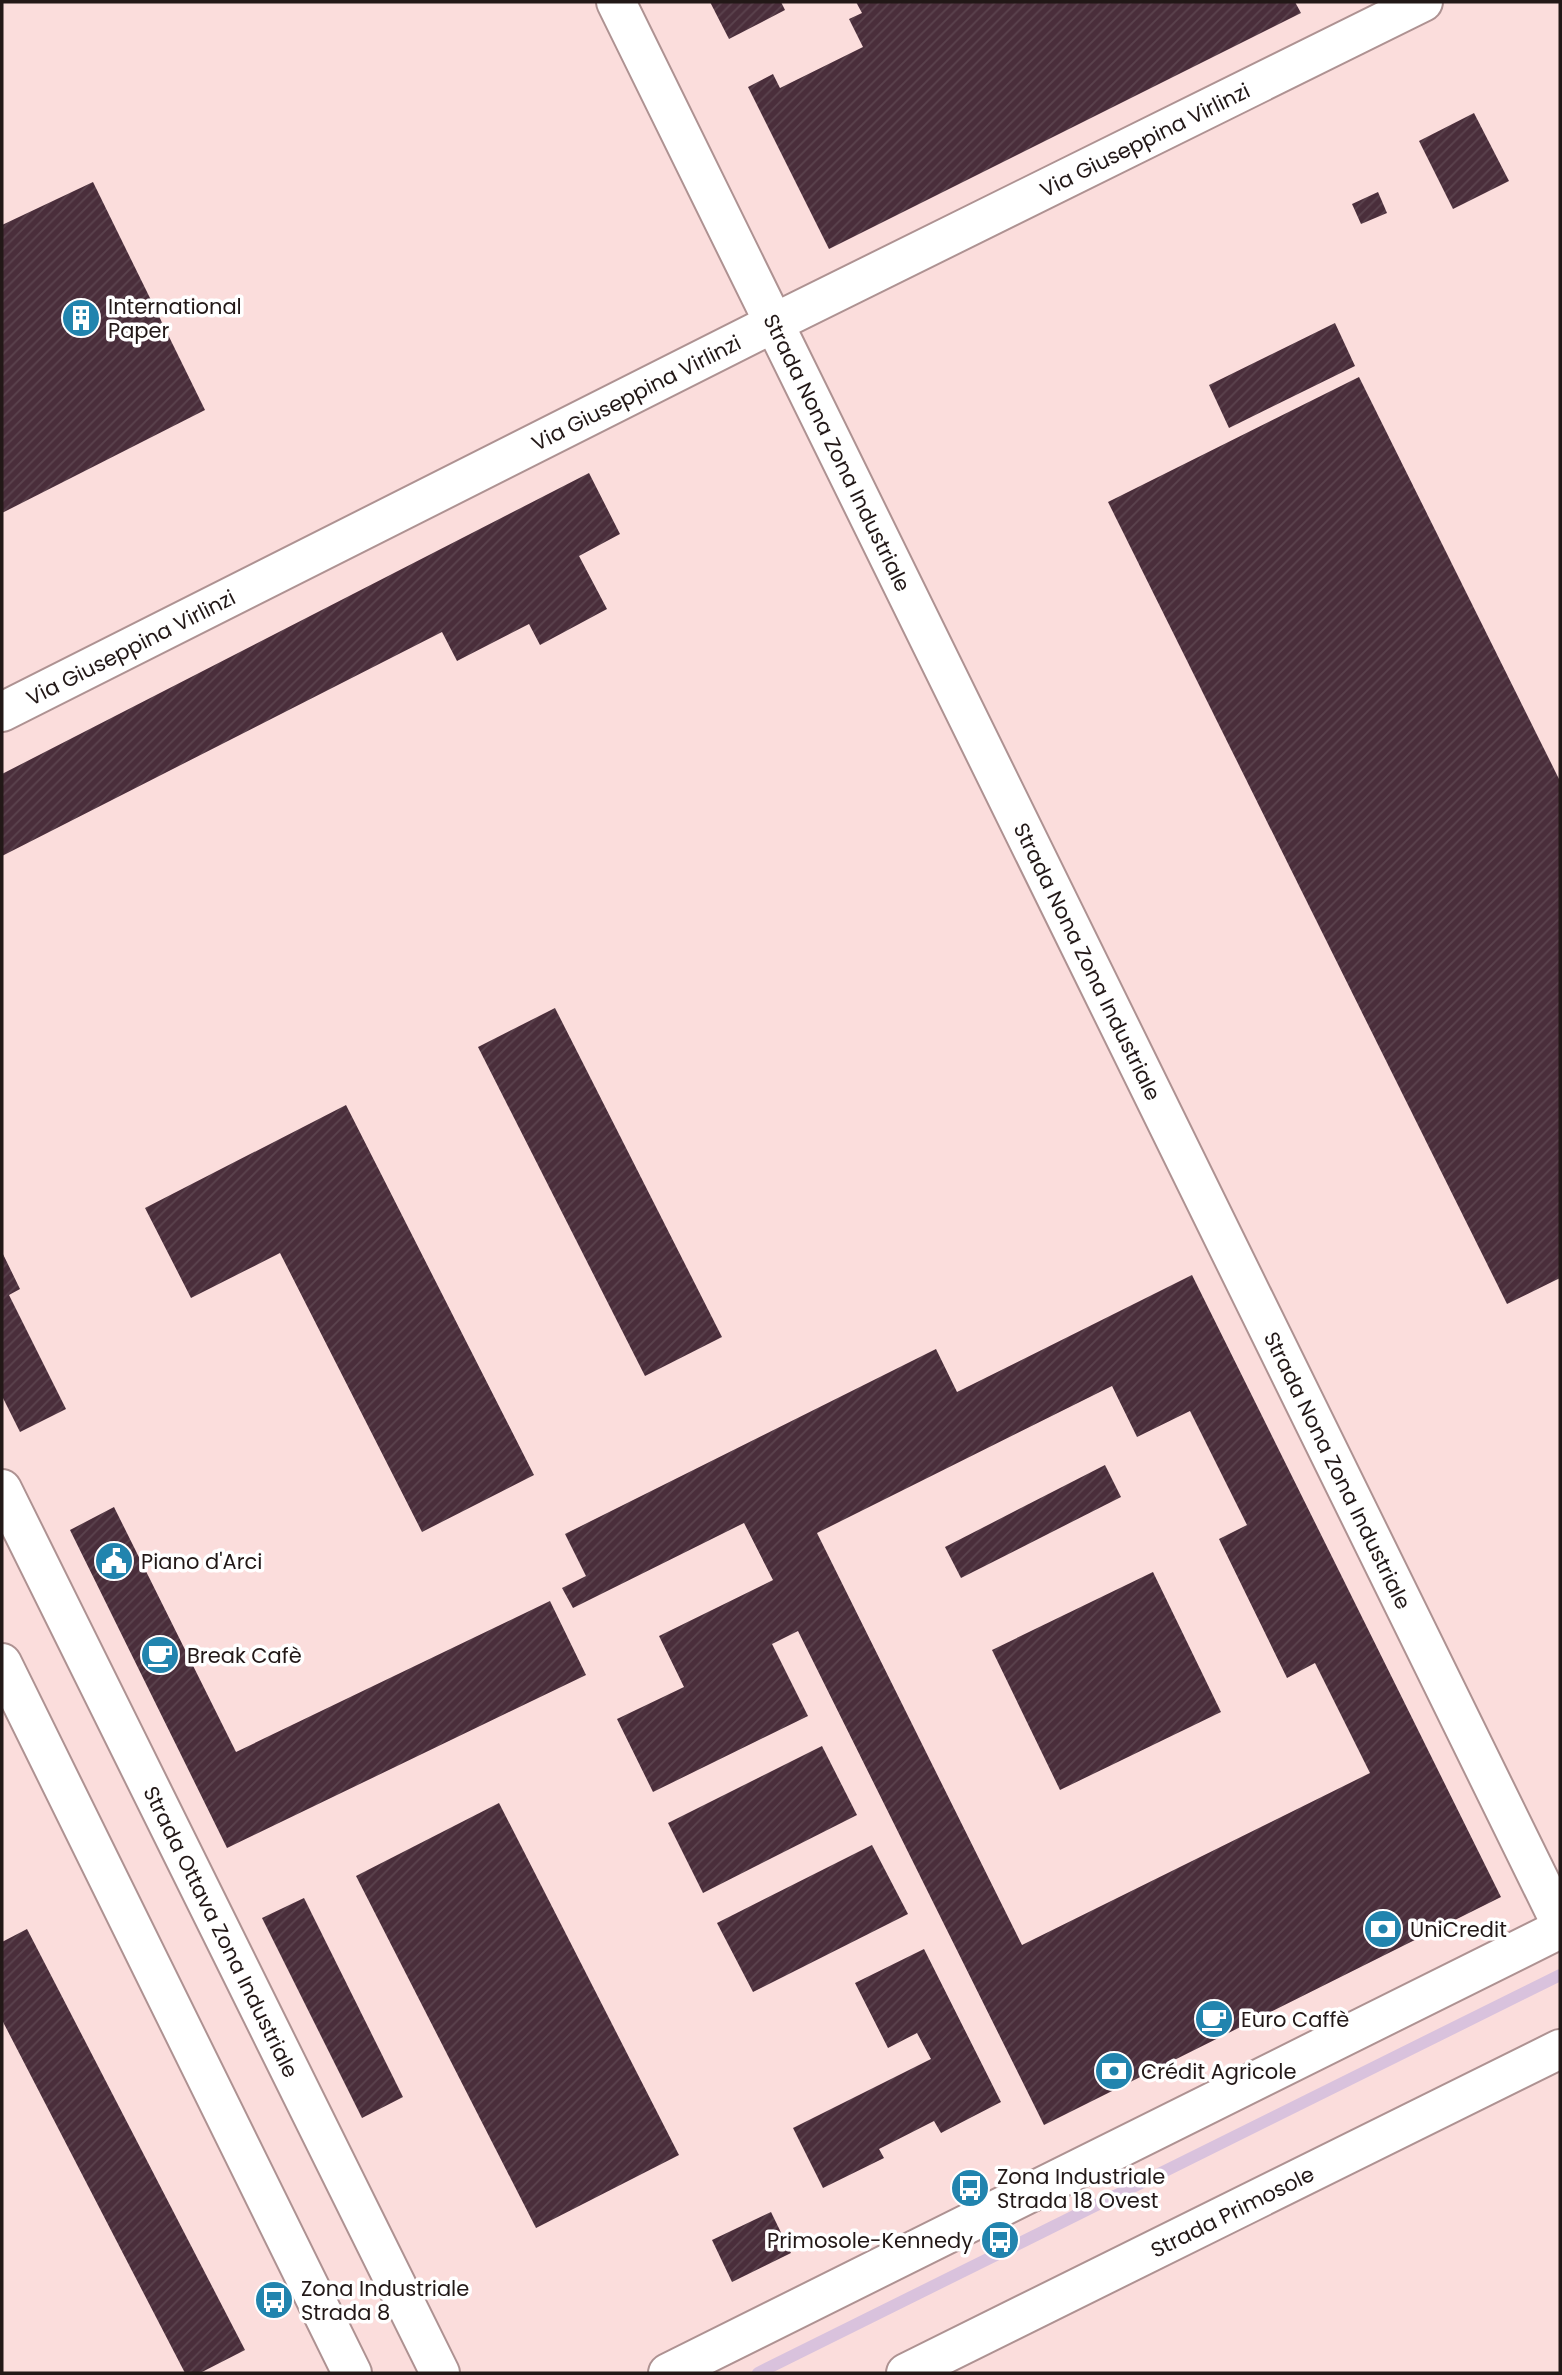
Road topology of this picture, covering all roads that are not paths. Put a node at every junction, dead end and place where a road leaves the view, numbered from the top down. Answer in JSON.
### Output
{"nodes":[{"id":1,"x":616,"y":2,"type":"edge"},
{"id":2,"x":1423,"y":2,"type":"edge"},
{"id":3,"x":774,"y":323,"type":"junction"},
{"id":4,"x":2,"y":712,"type":"edge"},
{"id":5,"x":2,"y":1489,"type":"edge"},
{"id":6,"x":2,"y":1663,"type":"edge"},
{"id":7,"x":1560,"y":1922,"type":"edge"},
{"id":8,"x":1560,"y":1929,"type":"edge"},
{"id":9,"x":1560,"y":2049,"type":"edge"},
{"id":10,"x":352,"y":2373,"type":"edge"},
{"id":11,"x":440,"y":2373,"type":"edge"},
{"id":12,"x":668,"y":2373,"type":"edge"},
{"id":13,"x":906,"y":2373,"type":"edge"}],
"edges":[{"from":1,"to":3,"type":"street","name":"Strada Nona Zona Industriale"},
{"from":2,"to":3,"type":"street","name":"Via Giuseppina Virlinzi"},
{"from":3,"to":4,"type":"street","name":"Via Giuseppina Virlinzi"},
{"from":3,"to":7,"type":"street","name":"Strada Nona Zona Industriale"},
{"from":5,"to":11,"type":"street","name":"Strada Ottava Zona Industriale"},
{"from":6,"to":10,"type":"street"},
{"from":8,"to":12,"type":"street"},
{"from":9,"to":13,"type":"street","name":"Strada Primosole"}]}
